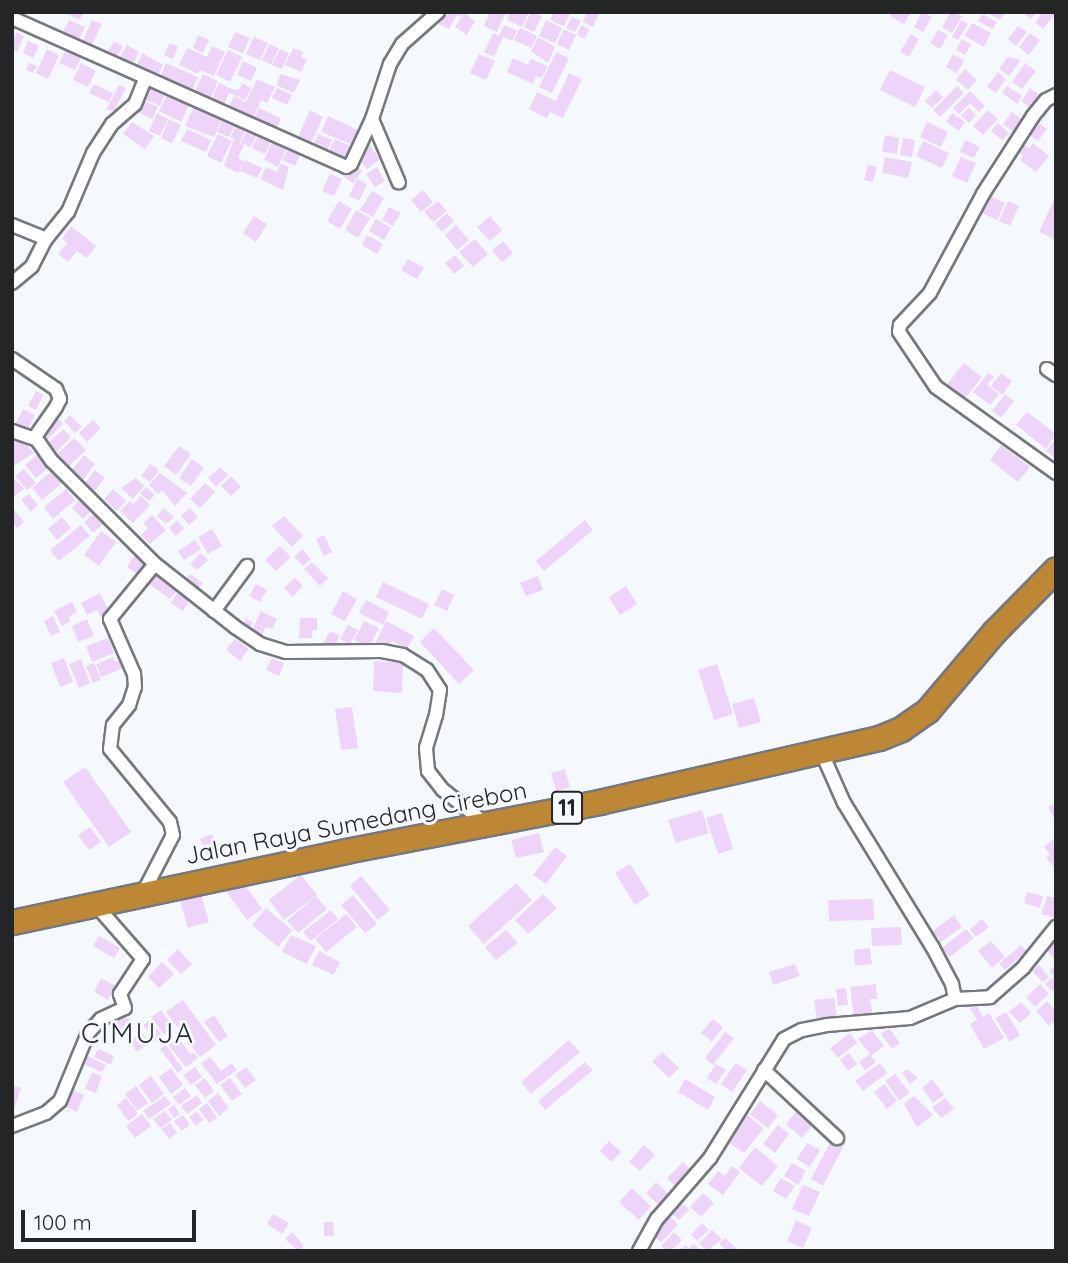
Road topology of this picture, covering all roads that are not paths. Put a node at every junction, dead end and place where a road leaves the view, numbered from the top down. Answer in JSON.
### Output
{"nodes":[{"id":1,"x":438,"y":12,"type":"edge"},
{"id":2,"x":12,"y":18,"type":"edge"},
{"id":3,"x":145,"y":79,"type":"junction"},
{"id":4,"x":1056,"y":95,"type":"edge"},
{"id":5,"x":372,"y":118,"type":"junction"},
{"id":6,"x":400,"y":183,"type":"dead end"},
{"id":7,"x":12,"y":225,"type":"edge"},
{"id":8,"x":46,"y":239,"type":"junction"},
{"id":9,"x":12,"y":283,"type":"edge"},
{"id":10,"x":12,"y":359,"type":"edge"},
{"id":11,"x":12,"y":431,"type":"edge"},
{"id":12,"x":35,"y":439,"type":"junction"},
{"id":13,"x":1056,"y":473,"type":"edge"},
{"id":14,"x":155,"y":564,"type":"junction"},
{"id":15,"x":247,"y":566,"type":"dead end"},
{"id":16,"x":1056,"y":569,"type":"edge"},
{"id":17,"x":214,"y":611,"type":"junction"},
{"id":18,"x":821,"y":751,"type":"junction"},
{"id":19,"x":486,"y":824,"type":"junction"},
{"id":20,"x":143,"y":893,"type":"junction"},
{"id":21,"x":94,"y":903,"type":"junction"},
{"id":22,"x":12,"y":922,"type":"edge"},
{"id":23,"x":1056,"y":927,"type":"edge"},
{"id":24,"x":955,"y":999,"type":"junction"},
{"id":25,"x":764,"y":1070,"type":"junction"},
{"id":26,"x":12,"y":1126,"type":"edge"},
{"id":27,"x":837,"y":1138,"type":"dead end"},
{"id":28,"x":639,"y":1251,"type":"edge"}],
"edges":[{"from":1,"to":5,"type":"street"},
{"from":2,"to":3,"type":"street"},
{"from":3,"to":5,"type":"street"},
{"from":3,"to":8,"type":"street"},
{"from":4,"to":13,"type":"street"},
{"from":5,"to":6,"type":"street"},
{"from":7,"to":8,"type":"street"},
{"from":8,"to":9,"type":"street"},
{"from":10,"to":12,"type":"street"},
{"from":11,"to":12,"type":"street"},
{"from":12,"to":14,"type":"street"},
{"from":14,"to":17,"type":"street"},
{"from":14,"to":20,"type":"street"},
{"from":15,"to":17,"type":"street"},
{"from":16,"to":18,"type":"highway","name":"Jalan Raya Sumedang Cirebon","number":"11"},
{"from":17,"to":19,"type":"street"},
{"from":18,"to":19,"type":"highway","name":"Jalan Raya Sumedang Cirebon","number":"11"},
{"from":18,"to":24,"type":"street"},
{"from":19,"to":20,"type":"highway","name":"Jalan Raya Sumedang Cirebon","number":"11"},
{"from":20,"to":21,"type":"highway","name":"Jalan Raya Sumedang Cirebon","number":"11"},
{"from":21,"to":22,"type":"highway","name":"Jalan Raya Sumedang Cirebon","number":"11"},
{"from":21,"to":26,"type":"street"},
{"from":23,"to":24,"type":"street"},
{"from":24,"to":25,"type":"street"},
{"from":25,"to":27,"type":"street"},
{"from":25,"to":28,"type":"street"}]}
